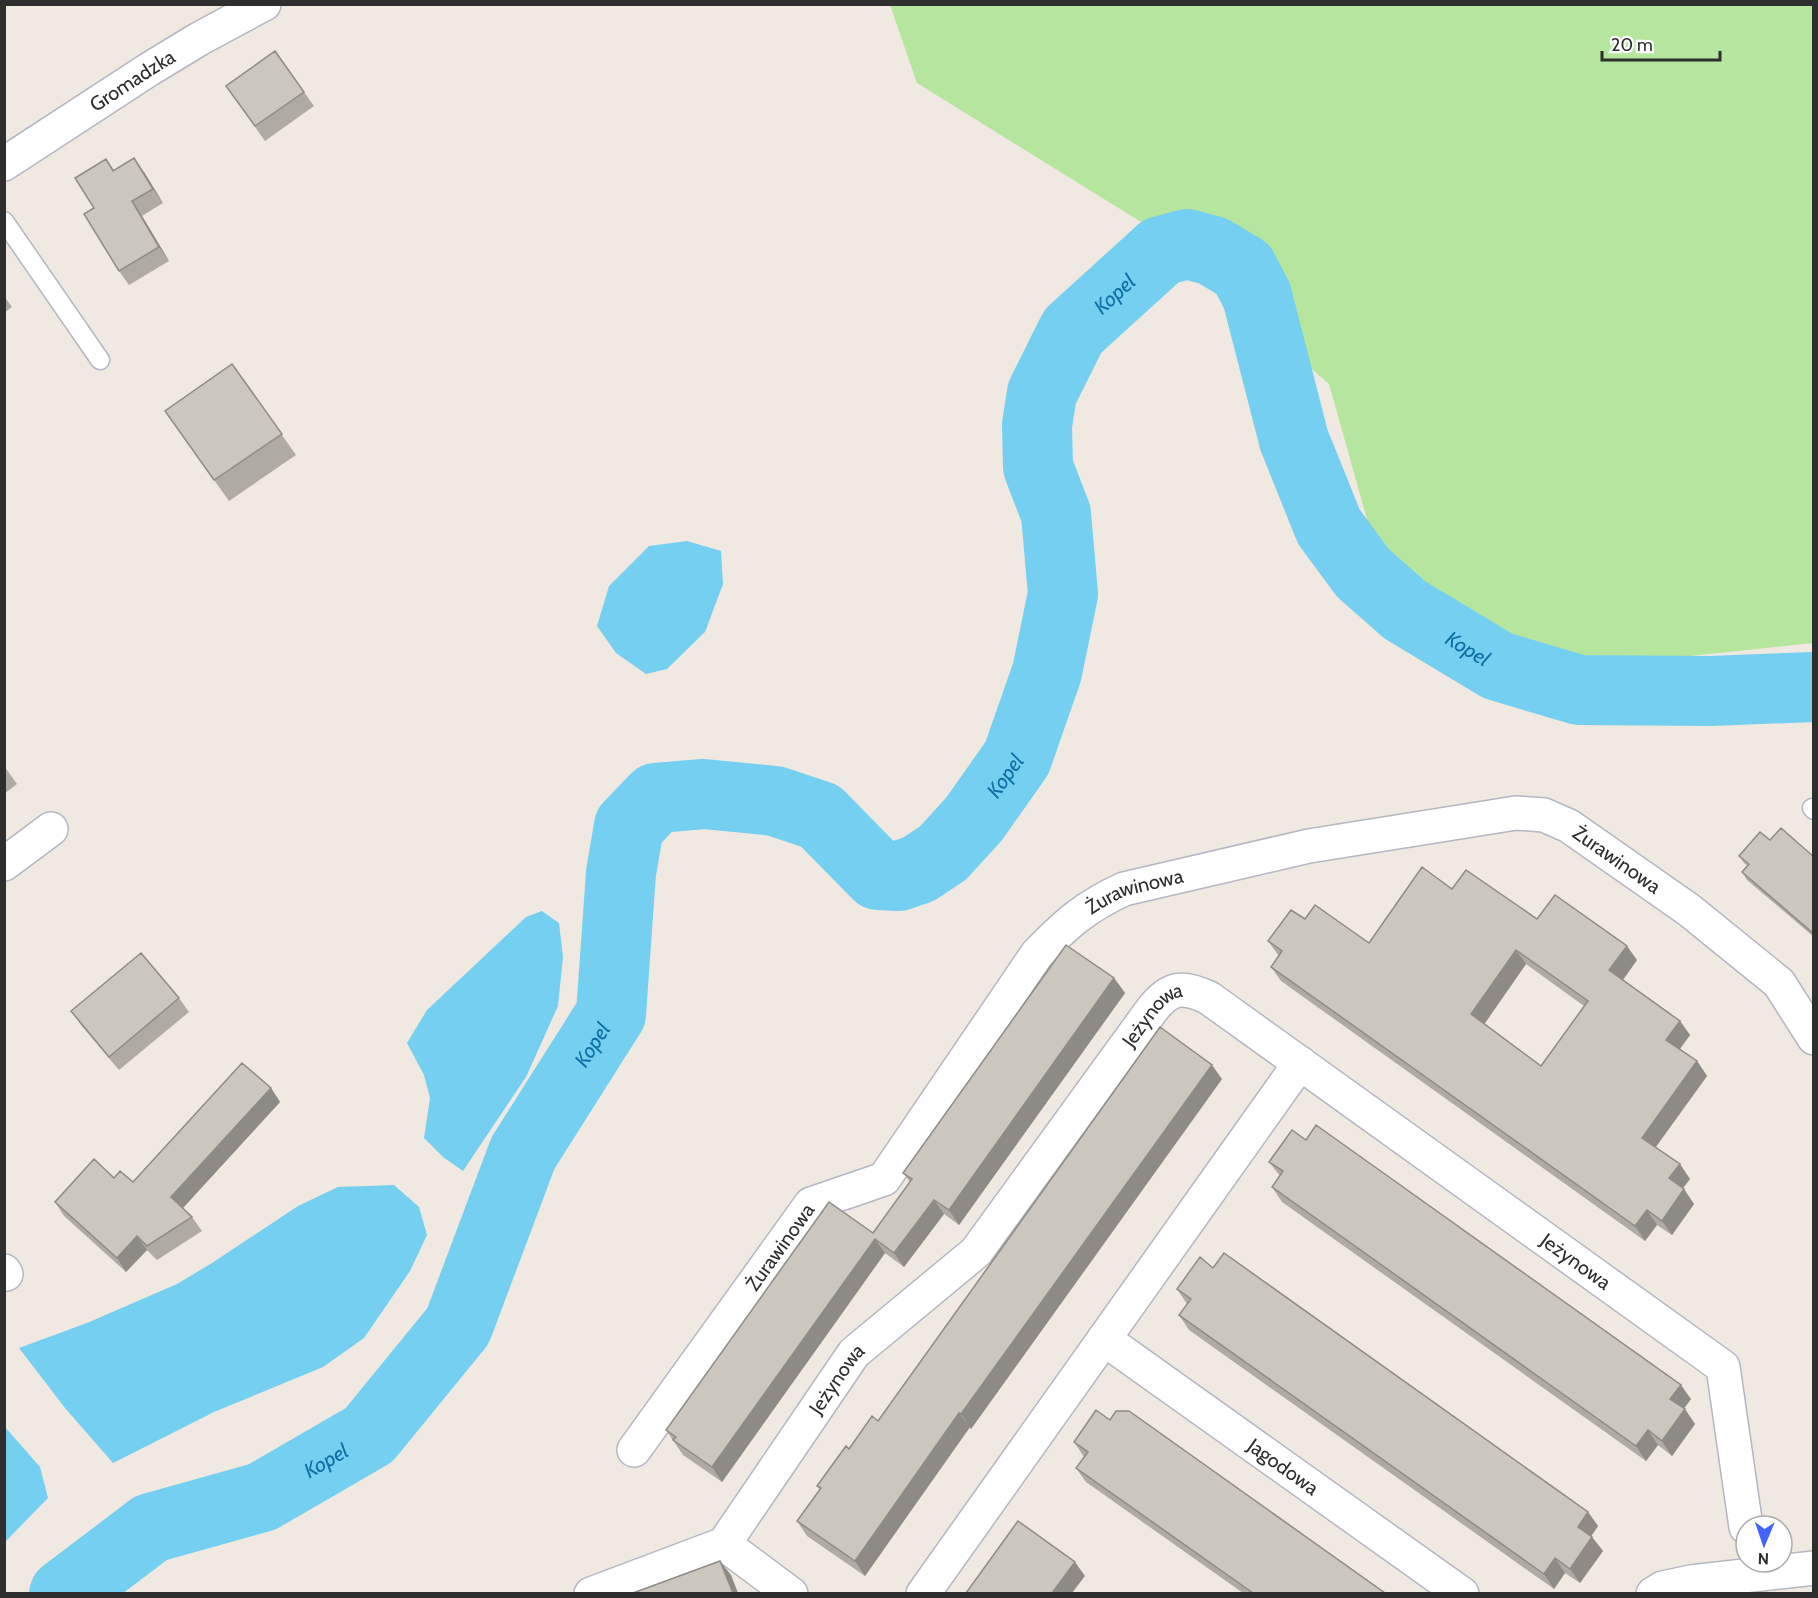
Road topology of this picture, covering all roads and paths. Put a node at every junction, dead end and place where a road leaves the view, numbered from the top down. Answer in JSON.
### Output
{"nodes":[{"id":1,"x":264,"y":4,"type":"edge"},
{"id":2,"x":4,"y":164,"type":"edge"},
{"id":3,"x":4,"y":221,"type":"edge"},
{"id":4,"x":100,"y":360,"type":"dead end"},
{"id":5,"x":51,"y":829,"type":"dead end"},
{"id":6,"x":4,"y":864,"type":"edge"},
{"id":7,"x":1814,"y":1038,"type":"edge"},
{"id":8,"x":1300,"y":1063,"type":"junction"},
{"id":9,"x":1104,"y":1339,"type":"junction"},
{"id":10,"x":634,"y":1450,"type":"dead end"},
{"id":11,"x":1744,"y":1514,"type":"edge"},
{"id":12,"x":724,"y":1544,"type":"junction"},
{"id":13,"x":1794,"y":1568,"type":"edge"},
{"id":14,"x":1814,"y":1568,"type":"edge"},
{"id":15,"x":1734,"y":1572,"type":"edge"},
{"id":16,"x":591,"y":1593,"type":"edge"},
{"id":17,"x":790,"y":1593,"type":"edge"},
{"id":18,"x":923,"y":1593,"type":"edge"},
{"id":19,"x":1462,"y":1593,"type":"edge"},
{"id":20,"x":1653,"y":1593,"type":"edge"}],
"edges":[{"from":1,"to":2,"type":"street","name":"Gromadzka"},
{"from":3,"to":4,"type":"lane"},
{"from":5,"to":6,"type":"street"},
{"from":7,"to":10,"type":"street","name":"Żurawinowa"},
{"from":8,"to":9,"type":"street"},
{"from":8,"to":11,"type":"street","name":"Jeżynowa"},
{"from":8,"to":12,"type":"street","name":"Jeżynowa"},
{"from":9,"to":18,"type":"street"},
{"from":9,"to":19,"type":"street","name":"Jagodowa"},
{"from":12,"to":16,"type":"street"},
{"from":12,"to":17,"type":"street"},
{"from":13,"to":14,"type":"street"},
{"from":15,"to":20,"type":"street"}]}
